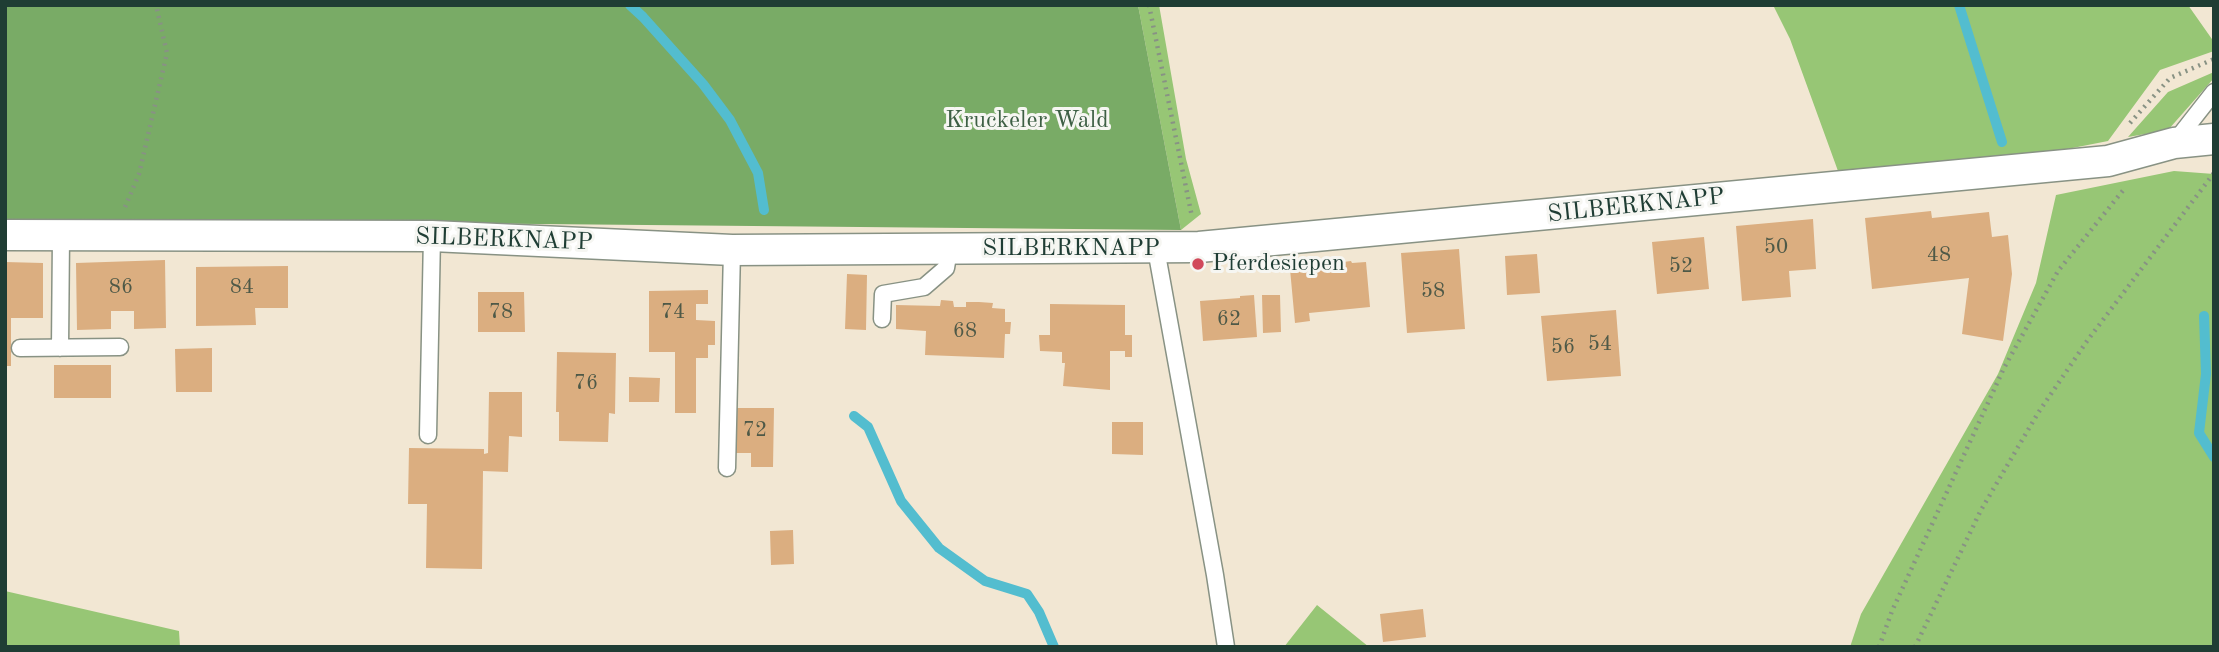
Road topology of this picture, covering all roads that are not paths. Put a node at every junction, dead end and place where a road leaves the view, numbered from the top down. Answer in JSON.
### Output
{"nodes":[{"id":1,"x":2214,"y":92,"type":"edge"},
{"id":2,"x":2214,"y":139,"type":"edge"},
{"id":3,"x":2174,"y":143,"type":"junction"},
{"id":4,"x":5,"y":235,"type":"edge"},
{"id":5,"x":61,"y":236,"type":"junction"},
{"id":6,"x":432,"y":236,"type":"junction"},
{"id":7,"x":1156,"y":249,"type":"junction"},
{"id":8,"x":732,"y":250,"type":"junction"},
{"id":9,"x":949,"y":250,"type":"junction"},
{"id":10,"x":882,"y":319,"type":"dead end"},
{"id":11,"x":120,"y":347,"type":"dead end"},
{"id":12,"x":20,"y":348,"type":"dead end"},
{"id":13,"x":60,"y":348,"type":"junction"},
{"id":14,"x":428,"y":435,"type":"dead end"},
{"id":15,"x":727,"y":468,"type":"dead end"},
{"id":16,"x":1226,"y":647,"type":"edge"}],
"edges":[{"from":1,"to":3,"type":"lane"},
{"from":2,"to":3,"type":"street","name":"SILBERKNAPP"},
{"from":3,"to":7,"type":"street","name":"SILBERKNAPP"},
{"from":4,"to":5,"type":"street","name":"SILBERKNAPP"},
{"from":5,"to":6,"type":"street","name":"SILBERKNAPP"},
{"from":5,"to":13,"type":"lane"},
{"from":6,"to":8,"type":"street","name":"SILBERKNAPP"},
{"from":6,"to":14,"type":"lane"},
{"from":7,"to":9,"type":"street","name":"SILBERKNAPP"},
{"from":7,"to":16,"type":"lane"},
{"from":8,"to":9,"type":"street","name":"SILBERKNAPP"},
{"from":8,"to":15,"type":"lane"},
{"from":9,"to":10,"type":"lane"},
{"from":11,"to":13,"type":"lane"},
{"from":12,"to":13,"type":"lane"}]}
